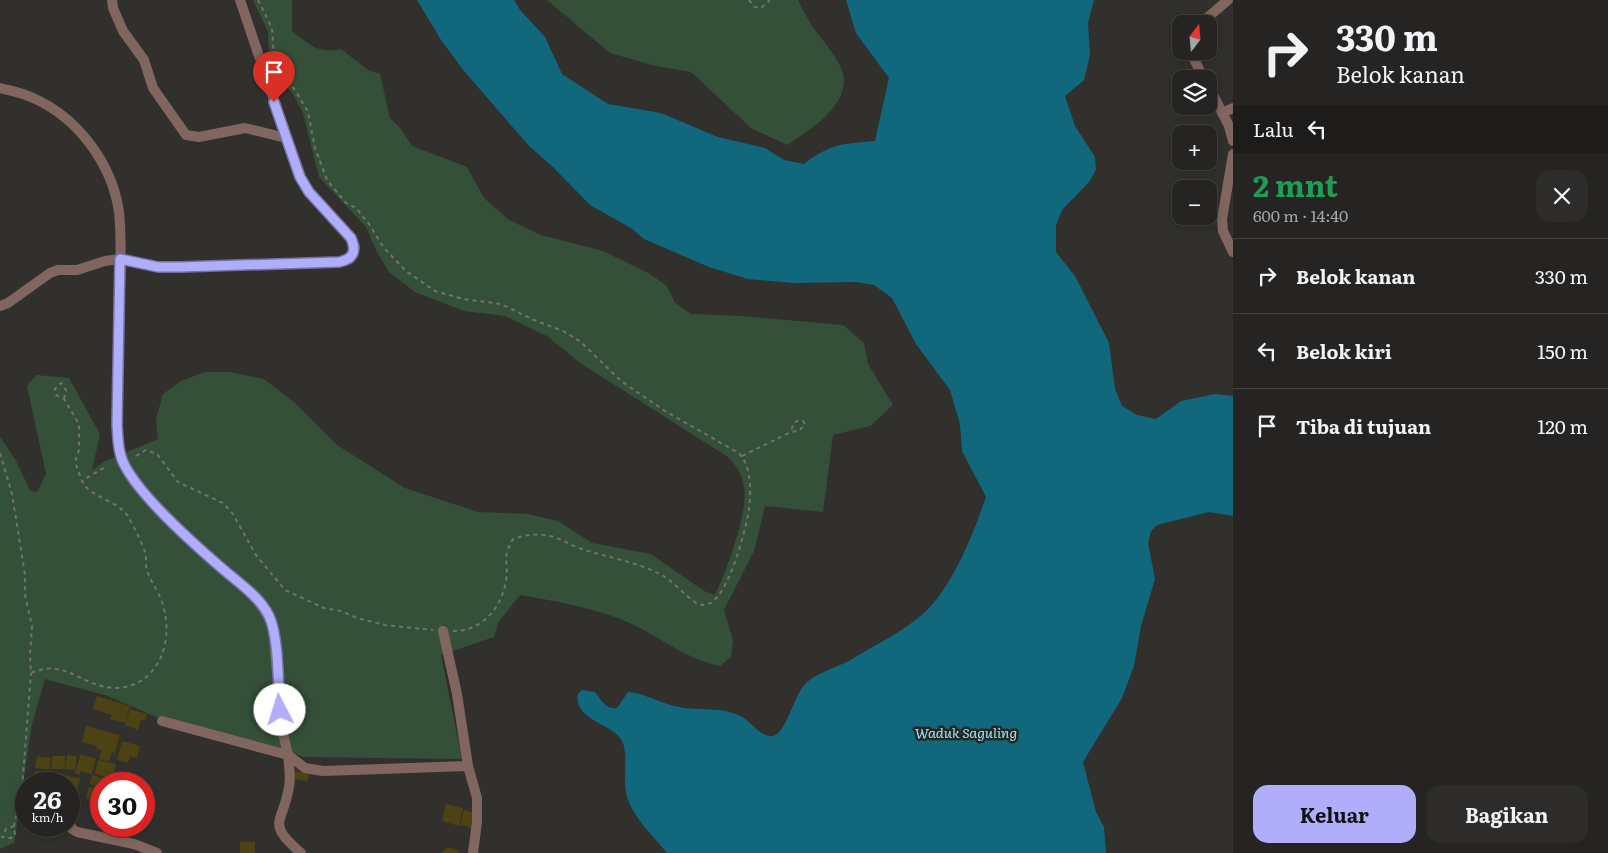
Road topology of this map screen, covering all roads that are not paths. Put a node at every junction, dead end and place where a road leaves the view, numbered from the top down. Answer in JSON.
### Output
{"nodes":[{"id":1,"x":112,"y":0,"type":"edge"},
{"id":2,"x":240,"y":0,"type":"edge"},
{"id":3,"x":1228,"y":0,"type":"edge"},
{"id":4,"x":1210,"y":15,"type":"edge"},
{"id":5,"x":0,"y":88,"type":"edge"},
{"id":6,"x":1217,"y":103,"type":"edge"},
{"id":7,"x":1233,"y":108,"type":"edge"},
{"id":8,"x":1222,"y":113,"type":"junction"},
{"id":9,"x":1231,"y":125,"type":"edge"},
{"id":10,"x":286,"y":138,"type":"junction"},
{"id":11,"x":1233,"y":142,"type":"edge"},
{"id":12,"x":1233,"y":154,"type":"edge"},
{"id":13,"x":1233,"y":214,"type":"edge"},
{"id":14,"x":1222,"y":219,"type":"junction"},
{"id":15,"x":1233,"y":252,"type":"edge"},
{"id":16,"x":120,"y":259,"type":"junction"},
{"id":17,"x":0,"y":306,"type":"edge"},
{"id":18,"x":443,"y":631,"type":"road end"},
{"id":19,"x":162,"y":721,"type":"dead end"},
{"id":20,"x":288,"y":755,"type":"junction"},
{"id":21,"x":468,"y":766,"type":"junction"},
{"id":22,"x":80,"y":833,"type":"edge"},
{"id":23,"x":157,"y":853,"type":"edge"},
{"id":24,"x":301,"y":853,"type":"edge"},
{"id":25,"x":473,"y":853,"type":"edge"}],
"edges":[{"from":1,"to":10,"type":"street"},
{"from":2,"to":10,"type":"street"},
{"from":3,"to":4,"type":"street"},
{"from":5,"to":16,"type":"street"},
{"from":6,"to":8,"type":"street"},
{"from":7,"to":8,"type":"street"},
{"from":8,"to":9,"type":"street"},
{"from":9,"to":11,"type":"street"},
{"from":10,"to":16,"type":"street"},
{"from":12,"to":14,"type":"street"},
{"from":13,"to":14,"type":"street"},
{"from":14,"to":15,"type":"street"},
{"from":16,"to":17,"type":"street"},
{"from":16,"to":20,"type":"street"},
{"from":18,"to":21,"type":"street"},
{"from":19,"to":20,"type":"street"},
{"from":20,"to":21,"type":"street"},
{"from":20,"to":24,"type":"street"},
{"from":21,"to":25,"type":"street"},
{"from":22,"to":23,"type":"street"}]}
